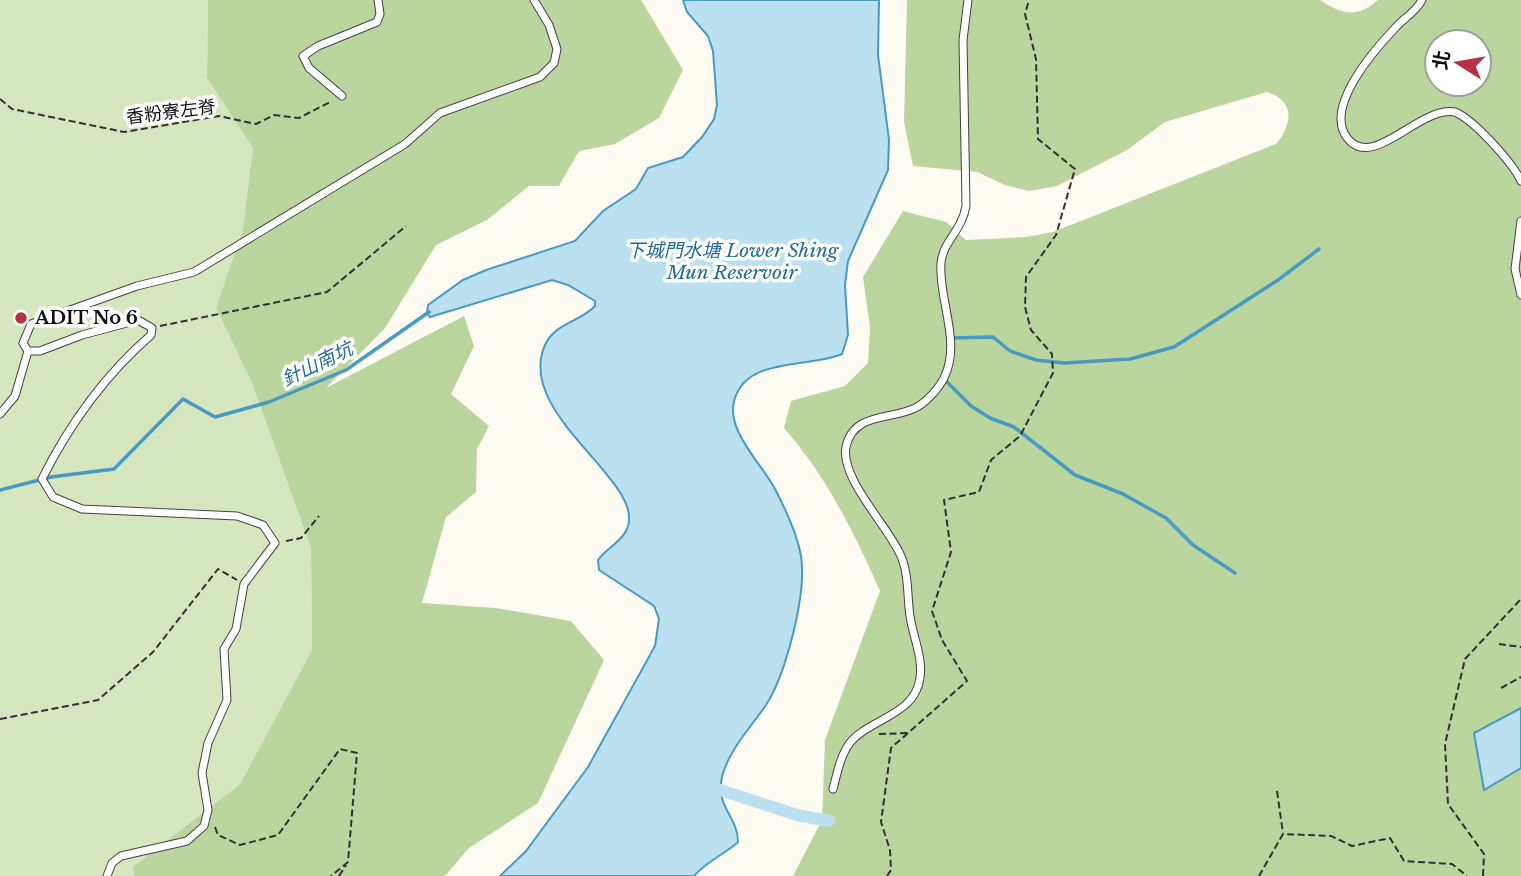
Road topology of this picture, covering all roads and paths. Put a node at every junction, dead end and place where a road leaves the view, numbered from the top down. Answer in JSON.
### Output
{"nodes":[{"id":1,"x":378,"y":0,"type":"edge"},
{"id":2,"x":534,"y":0,"type":"edge"},
{"id":3,"x":968,"y":0,"type":"edge"},
{"id":4,"x":1029,"y":0,"type":"edge"},
{"id":5,"x":1422,"y":0,"type":"edge"},
{"id":6,"x":342,"y":96,"type":"joint"},
{"id":7,"x":0,"y":99,"type":"edge"},
{"id":8,"x":1521,"y":181,"type":"edge"},
{"id":9,"x":1521,"y":221,"type":"edge"},
{"id":10,"x":406,"y":226,"type":"dead end"},
{"id":11,"x":1521,"y":295,"type":"edge"},
{"id":12,"x":152,"y":328,"type":"junction"},
{"id":13,"x":28,"y":351,"type":"junction"},
{"id":14,"x":0,"y":414,"type":"edge"},
{"id":15,"x":319,"y":516,"type":"dead end"},
{"id":16,"x":275,"y":543,"type":"junction"},
{"id":17,"x":244,"y":584,"type":"junction"},
{"id":18,"x":1521,"y":599,"type":"edge"},
{"id":19,"x":1499,"y":644,"type":"dead end"},
{"id":20,"x":1521,"y":647,"type":"edge"},
{"id":21,"x":1521,"y":677,"type":"edge"},
{"id":22,"x":1501,"y":688,"type":"dead end"},
{"id":23,"x":0,"y":719,"type":"edge"},
{"id":24,"x":873,"y":732,"type":"dead end"},
{"id":25,"x":909,"y":733,"type":"junction"},
{"id":26,"x":834,"y":789,"type":"dead end"},
{"id":27,"x":1276,"y":791,"type":"dead end"},
{"id":28,"x":208,"y":810,"type":"junction"},
{"id":29,"x":1283,"y":834,"type":"junction"},
{"id":30,"x":348,"y":862,"type":"junction"},
{"id":31,"x":107,"y":876,"type":"edge"},
{"id":32,"x":331,"y":876,"type":"edge"},
{"id":33,"x":339,"y":876,"type":"edge"},
{"id":34,"x":887,"y":876,"type":"edge"},
{"id":35,"x":1259,"y":876,"type":"edge"},
{"id":36,"x":1466,"y":876,"type":"edge"},
{"id":37,"x":1483,"y":876,"type":"edge"}],
"edges":[{"from":1,"to":6,"type":"lane"},
{"from":2,"to":13,"type":"lane"},
{"from":3,"to":26,"type":"lane"},
{"from":4,"to":25,"type":"path"},
{"from":5,"to":8,"type":"lane"},
{"from":6,"to":7,"type":"path","name":"香粉寮左脊"},
{"from":9,"to":11,"type":"lane"},
{"from":10,"to":12,"type":"path"},
{"from":12,"to":13,"type":"lane"},
{"from":12,"to":16,"type":"lane"},
{"from":13,"to":14,"type":"lane"},
{"from":15,"to":16,"type":"path"},
{"from":16,"to":17,"type":"lane"},
{"from":17,"to":23,"type":"path"},
{"from":17,"to":28,"type":"lane"},
{"from":18,"to":37,"type":"path"},
{"from":19,"to":20,"type":"path"},
{"from":21,"to":22,"type":"path"},
{"from":24,"to":25,"type":"path"},
{"from":25,"to":34,"type":"path"},
{"from":27,"to":29,"type":"path"},
{"from":28,"to":30,"type":"path"},
{"from":28,"to":31,"type":"lane"},
{"from":29,"to":35,"type":"path"},
{"from":29,"to":36,"type":"path"},
{"from":30,"to":32,"type":"path"},
{"from":30,"to":33,"type":"path"}]}
